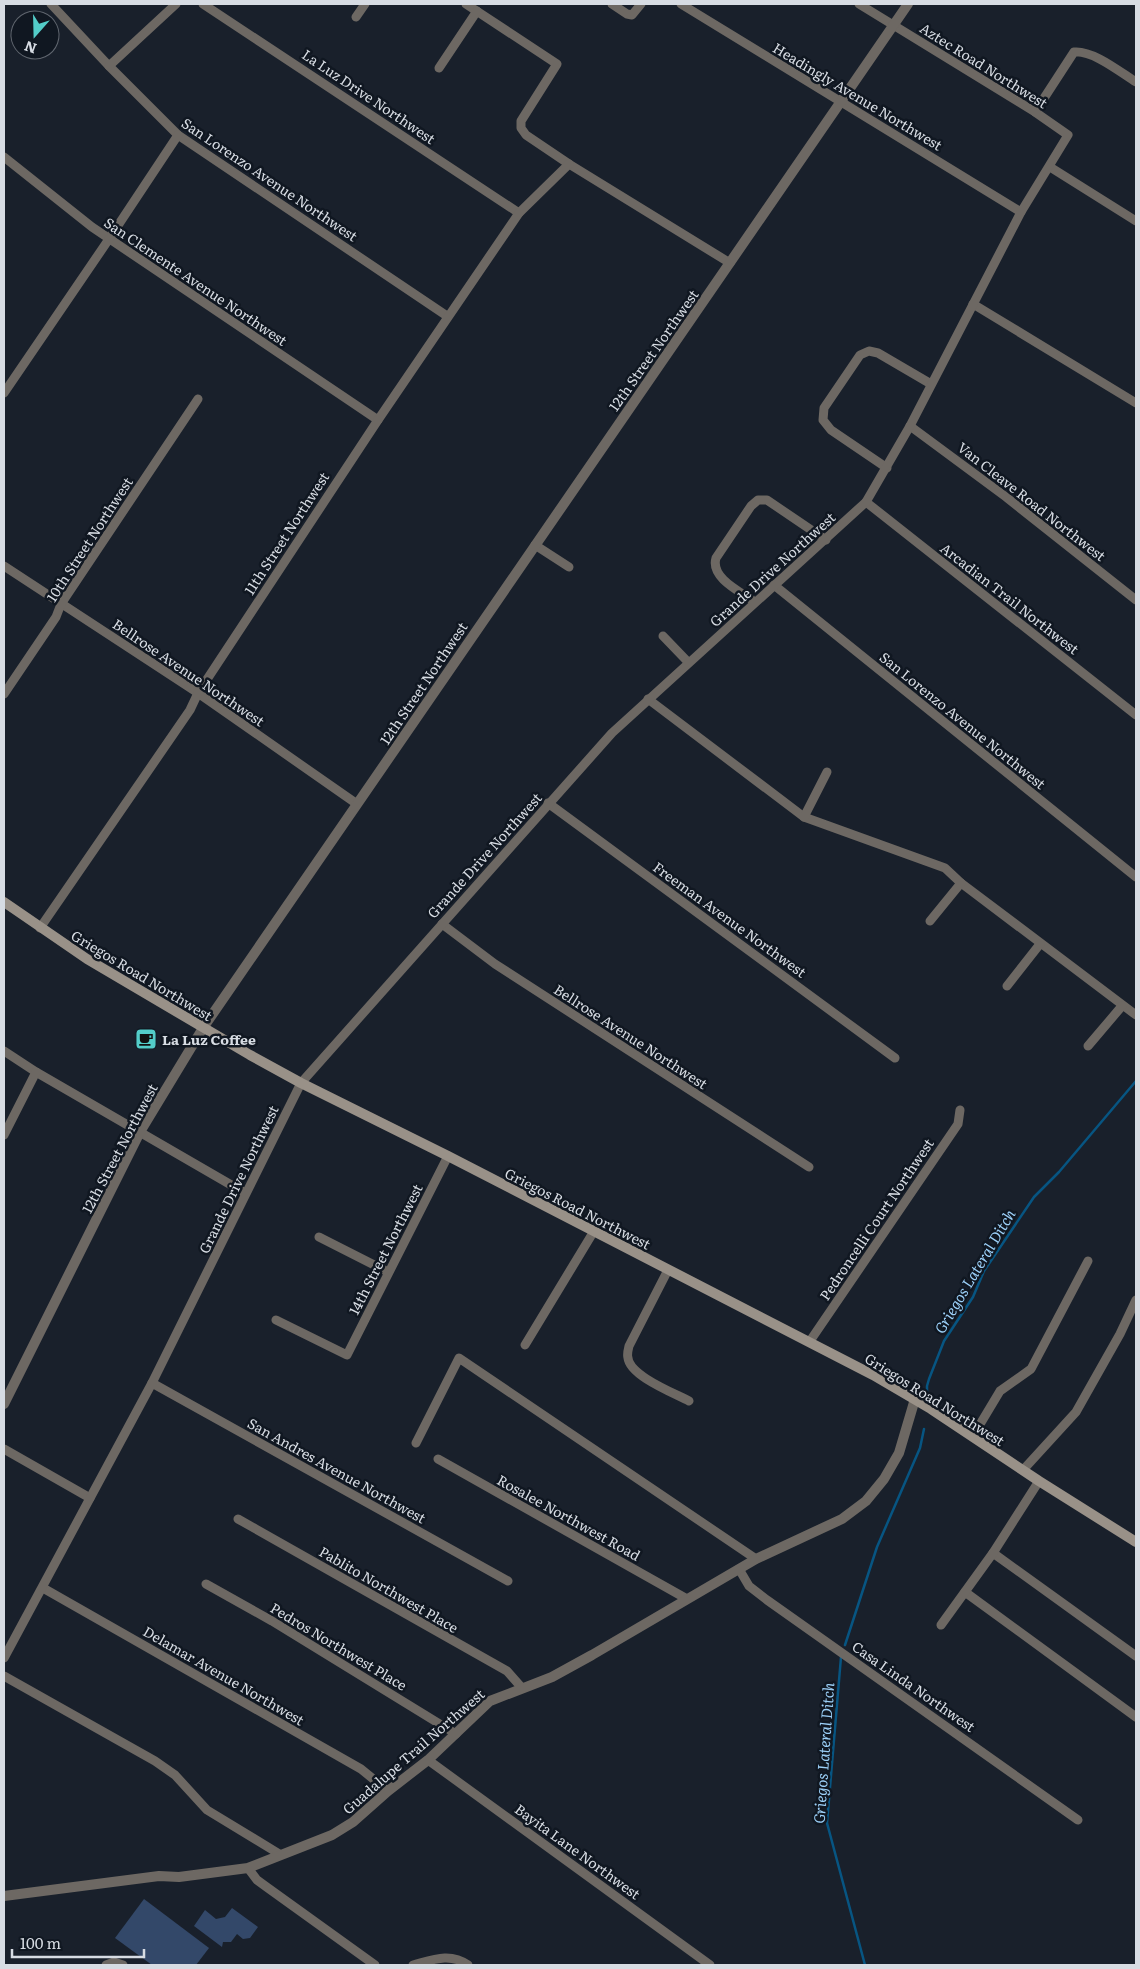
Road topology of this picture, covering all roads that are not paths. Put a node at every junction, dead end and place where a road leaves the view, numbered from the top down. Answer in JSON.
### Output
{"nodes":[{"id":1,"x":51,"y":4,"type":"edge"},
{"id":2,"x":176,"y":4,"type":"edge"},
{"id":3,"x":203,"y":4,"type":"edge"},
{"id":4,"x":365,"y":4,"type":"edge"},
{"id":5,"x":466,"y":4,"type":"edge"},
{"id":6,"x":612,"y":4,"type":"edge"},
{"id":7,"x":641,"y":4,"type":"edge"},
{"id":8,"x":681,"y":4,"type":"edge"},
{"id":9,"x":859,"y":4,"type":"edge"},
{"id":10,"x":908,"y":4,"type":"edge"},
{"id":11,"x":477,"y":11,"type":"junction"},
{"id":12,"x":356,"y":17,"type":"dead end"},
{"id":13,"x":894,"y":25,"type":"junction"},
{"id":14,"x":109,"y":66,"type":"junction"},
{"id":15,"x":439,"y":68,"type":"dead end"},
{"id":16,"x":1136,"y":82,"type":"edge"},
{"id":17,"x":840,"y":100,"type":"junction"},
{"id":18,"x":1035,"y":112,"type":"junction"},
{"id":19,"x":178,"y":135,"type":"junction"},
{"id":20,"x":1068,"y":135,"type":"joint"},
{"id":21,"x":4,"y":158,"type":"edge"},
{"id":22,"x":569,"y":164,"type":"junction"},
{"id":23,"x":1050,"y":167,"type":"junction"},
{"id":24,"x":519,"y":212,"type":"junction"},
{"id":25,"x":1021,"y":212,"type":"junction"},
{"id":26,"x":1136,"y":221,"type":"edge"},
{"id":27,"x":109,"y":239,"type":"junction"},
{"id":28,"x":730,"y":263,"type":"junction"},
{"id":29,"x":973,"y":304,"type":"junction"},
{"id":30,"x":447,"y":316,"type":"junction"},
{"id":31,"x":931,"y":384,"type":"junction"},
{"id":32,"x":4,"y":393,"type":"edge"},
{"id":33,"x":198,"y":400,"type":"dead end"},
{"id":34,"x":1136,"y":403,"type":"edge"},
{"id":35,"x":378,"y":420,"type":"junction"},
{"id":36,"x":910,"y":426,"type":"junction"},
{"id":37,"x":886,"y":468,"type":"junction"},
{"id":38,"x":866,"y":502,"type":"junction"},
{"id":39,"x":826,"y":540,"type":"junction"},
{"id":40,"x":535,"y":544,"type":"junction"},
{"id":41,"x":4,"y":566,"type":"edge"},
{"id":42,"x":569,"y":567,"type":"dead end"},
{"id":43,"x":774,"y":585,"type":"junction"},
{"id":44,"x":1136,"y":600,"type":"edge"},
{"id":45,"x":755,"y":602,"type":"junction"},
{"id":46,"x":61,"y":604,"type":"junction"},
{"id":47,"x":663,"y":636,"type":"dead end"},
{"id":48,"x":688,"y":662,"type":"junction"},
{"id":49,"x":198,"y":693,"type":"junction"},
{"id":50,"x":4,"y":694,"type":"edge"},
{"id":51,"x":648,"y":699,"type":"junction"},
{"id":52,"x":1136,"y":715,"type":"edge"},
{"id":53,"x":827,"y":772,"type":"dead end"},
{"id":54,"x":548,"y":803,"type":"junction"},
{"id":55,"x":357,"y":804,"type":"junction"},
{"id":56,"x":804,"y":817,"type":"junction"},
{"id":57,"x":1136,"y":877,"type":"edge"},
{"id":58,"x":961,"y":883,"type":"junction"},
{"id":59,"x":4,"y":902,"type":"edge"},
{"id":60,"x":930,"y":921,"type":"dead end"},
{"id":61,"x":442,"y":924,"type":"junction"},
{"id":62,"x":40,"y":928,"type":"junction"},
{"id":63,"x":1040,"y":944,"type":"junction"},
{"id":64,"x":1007,"y":986,"type":"dead end"},
{"id":65,"x":1122,"y":1006,"type":"junction"},
{"id":66,"x":1136,"y":1016,"type":"edge"},
{"id":67,"x":204,"y":1028,"type":"junction"},
{"id":68,"x":1088,"y":1046,"type":"dead end"},
{"id":69,"x":4,"y":1051,"type":"edge"},
{"id":70,"x":895,"y":1058,"type":"dead end"},
{"id":71,"x":36,"y":1072,"type":"junction"},
{"id":72,"x":300,"y":1083,"type":"junction"},
{"id":73,"x":960,"y":1110,"type":"dead end"},
{"id":74,"x":140,"y":1132,"type":"junction"},
{"id":75,"x":4,"y":1135,"type":"edge"},
{"id":76,"x":448,"y":1156,"type":"junction"},
{"id":77,"x":809,"y":1166,"type":"dead end"},
{"id":78,"x":246,"y":1193,"type":"junction"},
{"id":79,"x":594,"y":1231,"type":"junction"},
{"id":80,"x":319,"y":1237,"type":"dead end"},
{"id":81,"x":1088,"y":1262,"type":"dead end"},
{"id":82,"x":668,"y":1270,"type":"junction"},
{"id":83,"x":388,"y":1272,"type":"junction"},
{"id":84,"x":1136,"y":1300,"type":"edge"},
{"id":85,"x":276,"y":1320,"type":"dead end"},
{"id":86,"x":810,"y":1341,"type":"junction"},
{"id":87,"x":525,"y":1345,"type":"dead end"},
{"id":88,"x":152,"y":1383,"type":"junction"},
{"id":89,"x":916,"y":1399,"type":"junction"},
{"id":90,"x":689,"y":1401,"type":"dead end"},
{"id":91,"x":4,"y":1404,"type":"edge"},
{"id":92,"x":972,"y":1436,"type":"junction"},
{"id":93,"x":416,"y":1443,"type":"dead end"},
{"id":94,"x":4,"y":1449,"type":"edge"},
{"id":95,"x":438,"y":1459,"type":"dead end"},
{"id":96,"x":1023,"y":1470,"type":"junction"},
{"id":97,"x":1038,"y":1481,"type":"junction"},
{"id":98,"x":90,"y":1498,"type":"junction"},
{"id":99,"x":238,"y":1519,"type":"dead end"},
{"id":100,"x":1136,"y":1542,"type":"edge"},
{"id":101,"x":993,"y":1553,"type":"junction"},
{"id":102,"x":756,"y":1559,"type":"junction"},
{"id":103,"x":739,"y":1569,"type":"junction"},
{"id":104,"x":508,"y":1581,"type":"dead end"},
{"id":105,"x":206,"y":1584,"type":"dead end"},
{"id":106,"x":43,"y":1588,"type":"junction"},
{"id":107,"x":965,"y":1592,"type":"junction"},
{"id":108,"x":687,"y":1599,"type":"junction"},
{"id":109,"x":941,"y":1625,"type":"dead end"},
{"id":110,"x":1136,"y":1656,"type":"edge"},
{"id":111,"x":4,"y":1658,"type":"edge"},
{"id":112,"x":4,"y":1676,"type":"edge"},
{"id":113,"x":522,"y":1688,"type":"junction"},
{"id":114,"x":1136,"y":1717,"type":"edge"},
{"id":115,"x":456,"y":1734,"type":"junction"},
{"id":116,"x":428,"y":1760,"type":"junction"},
{"id":117,"x":388,"y":1791,"type":"junction"},
{"id":118,"x":1078,"y":1820,"type":"dead end"},
{"id":119,"x":281,"y":1855,"type":"junction"},
{"id":120,"x":248,"y":1868,"type":"junction"},
{"id":121,"x":4,"y":1896,"type":"edge"},
{"id":122,"x":106,"y":1965,"type":"edge"},
{"id":123,"x":123,"y":1965,"type":"edge"},
{"id":124,"x":374,"y":1965,"type":"edge"},
{"id":125,"x":412,"y":1965,"type":"edge"},
{"id":126,"x":468,"y":1965,"type":"edge"},
{"id":127,"x":710,"y":1965,"type":"edge"}],
"edges":[{"from":1,"to":14,"type":"street","name":"San Lorenzo Avenue Northwest"},
{"from":2,"to":14,"type":"street"},
{"from":3,"to":24,"type":"street","name":"La Luz Drive Northwest"},
{"from":4,"to":12,"type":"street"},
{"from":5,"to":11,"type":"street"},
{"from":6,"to":7,"type":"street"},
{"from":8,"to":17,"type":"street","name":"Headingly Avenue Northwest"},
{"from":9,"to":13,"type":"street","name":"Aztec Road Northwest"},
{"from":10,"to":13,"type":"street","name":"12th Street Northwest"},
{"from":11,"to":15,"type":"street"},
{"from":11,"to":22,"type":"street"},
{"from":13,"to":17,"type":"street","name":"12th Street Northwest"},
{"from":13,"to":18,"type":"street","name":"Aztec Road Northwest"},
{"from":14,"to":19,"type":"street","name":"San Lorenzo Avenue Northwest"},
{"from":16,"to":18,"type":"street"},
{"from":17,"to":25,"type":"street","name":"Headingly Avenue Northwest"},
{"from":17,"to":28,"type":"street","name":"12th Street Northwest"},
{"from":18,"to":20,"type":"street","name":"Aztec Road Northwest"},
{"from":19,"to":27,"type":"street"},
{"from":19,"to":30,"type":"street","name":"San Lorenzo Avenue Northwest"},
{"from":20,"to":23,"type":"street","name":"Grande Drive Northwest"},
{"from":21,"to":27,"type":"street","name":"San Clemente Avenue Northwest"},
{"from":22,"to":24,"type":"street","name":"11th Street Northwest"},
{"from":22,"to":28,"type":"street"},
{"from":23,"to":25,"type":"street","name":"Grande Drive Northwest"},
{"from":23,"to":26,"type":"street"},
{"from":24,"to":30,"type":"street","name":"11th Street Northwest"},
{"from":25,"to":29,"type":"street","name":"Grande Drive Northwest"},
{"from":27,"to":32,"type":"street"},
{"from":27,"to":35,"type":"street","name":"San Clemente Avenue Northwest"},
{"from":28,"to":40,"type":"street","name":"12th Street Northwest"},
{"from":29,"to":31,"type":"street","name":"Grande Drive Northwest"},
{"from":29,"to":34,"type":"street"},
{"from":30,"to":35,"type":"street","name":"11th Street Northwest"},
{"from":31,"to":36,"type":"street","name":"Grande Drive Northwest"},
{"from":31,"to":37,"type":"street"},
{"from":33,"to":46,"type":"street","name":"10th Street Northwest"},
{"from":35,"to":49,"type":"street","name":"11th Street Northwest"},
{"from":36,"to":37,"type":"street","name":"Grande Drive Northwest"},
{"from":36,"to":44,"type":"street","name":"Van Cleave Road Northwest"},
{"from":37,"to":38,"type":"street","name":"Grande Drive Northwest"},
{"from":38,"to":39,"type":"street","name":"Grande Drive Northwest"},
{"from":38,"to":52,"type":"street","name":"Arcadian Trail Northwest"},
{"from":39,"to":43,"type":"street","name":"Grande Drive Northwest"},
{"from":39,"to":45,"type":"street"},
{"from":40,"to":42,"type":"street"},
{"from":40,"to":55,"type":"street","name":"12th Street Northwest"},
{"from":41,"to":46,"type":"street","name":"Bellrose Avenue Northwest"},
{"from":43,"to":45,"type":"street","name":"Grande Drive Northwest"},
{"from":43,"to":57,"type":"street","name":"San Lorenzo Avenue Northwest"},
{"from":45,"to":48,"type":"street","name":"Grande Drive Northwest"},
{"from":46,"to":49,"type":"street","name":"Bellrose Avenue Northwest"},
{"from":46,"to":50,"type":"street","name":"10th Street Northwest"},
{"from":47,"to":48,"type":"street"},
{"from":48,"to":51,"type":"street","name":"Grande Drive Northwest"},
{"from":49,"to":55,"type":"street","name":"Bellrose Avenue Northwest"},
{"from":49,"to":62,"type":"street","name":"11th Street Northwest"},
{"from":51,"to":54,"type":"street","name":"Grande Drive Northwest"},
{"from":51,"to":56,"type":"street"},
{"from":53,"to":56,"type":"street"},
{"from":54,"to":61,"type":"street","name":"Grande Drive Northwest"},
{"from":54,"to":70,"type":"street","name":"Freeman Avenue Northwest"},
{"from":55,"to":67,"type":"street","name":"12th Street Northwest"},
{"from":56,"to":58,"type":"street"},
{"from":58,"to":60,"type":"street"},
{"from":58,"to":63,"type":"street"},
{"from":59,"to":62,"type":"main road","name":"Griegos Road Northwest"},
{"from":61,"to":72,"type":"street","name":"Grande Drive Northwest"},
{"from":61,"to":77,"type":"street","name":"Bellrose Avenue Northwest"},
{"from":62,"to":67,"type":"main road","name":"Griegos Road Northwest"},
{"from":63,"to":64,"type":"street"},
{"from":63,"to":65,"type":"street"},
{"from":65,"to":66,"type":"street"},
{"from":65,"to":68,"type":"street"},
{"from":67,"to":72,"type":"main road","name":"Griegos Road Northwest"},
{"from":67,"to":74,"type":"street","name":"12th Street Northwest"},
{"from":69,"to":71,"type":"street"},
{"from":71,"to":74,"type":"street"},
{"from":71,"to":75,"type":"street"},
{"from":72,"to":76,"type":"main road","name":"Griegos Road Northwest"},
{"from":72,"to":78,"type":"street","name":"Grande Drive Northwest"},
{"from":73,"to":86,"type":"street","name":"Pedroncelli Court Northwest"},
{"from":74,"to":78,"type":"street"},
{"from":74,"to":91,"type":"street","name":"12th Street Northwest"},
{"from":76,"to":79,"type":"main road","name":"Griegos Road Northwest"},
{"from":76,"to":83,"type":"street","name":"14th Street Northwest"},
{"from":78,"to":88,"type":"street","name":"Grande Drive Northwest"},
{"from":79,"to":82,"type":"main road","name":"Griegos Road Northwest"},
{"from":79,"to":87,"type":"street"},
{"from":80,"to":83,"type":"street"},
{"from":81,"to":92,"type":"street"},
{"from":82,"to":86,"type":"main road","name":"Griegos Road Northwest"},
{"from":82,"to":90,"type":"street"},
{"from":83,"to":85,"type":"street","name":"14th Street Northwest"},
{"from":84,"to":96,"type":"street"},
{"from":86,"to":89,"type":"main road","name":"Griegos Road Northwest"},
{"from":88,"to":98,"type":"street","name":"Grande Drive Northwest"},
{"from":88,"to":104,"type":"street","name":"San Andres Avenue Northwest"},
{"from":89,"to":92,"type":"main road","name":"Griegos Road Northwest"},
{"from":89,"to":102,"type":"street","name":"Guadalupe Trail Northwest"},
{"from":92,"to":96,"type":"main road","name":"Griegos Road Northwest"},
{"from":93,"to":102,"type":"street"},
{"from":94,"to":98,"type":"street"},
{"from":95,"to":108,"type":"street","name":"Rosalee Northwest Road"},
{"from":96,"to":97,"type":"main road","name":"Griegos Road Northwest"},
{"from":97,"to":100,"type":"main road","name":"Griegos Road Northwest"},
{"from":97,"to":101,"type":"street"},
{"from":98,"to":106,"type":"street","name":"Grande Drive Northwest"},
{"from":99,"to":113,"type":"street","name":"Pablito Northwest Place"},
{"from":101,"to":107,"type":"street"},
{"from":101,"to":110,"type":"street"},
{"from":102,"to":103,"type":"street","name":"Guadalupe Trail Northwest"},
{"from":103,"to":108,"type":"street","name":"Guadalupe Trail Northwest"},
{"from":103,"to":118,"type":"street","name":"Casa Linda Northwest"},
{"from":105,"to":115,"type":"street","name":"Pedros Northwest Place"},
{"from":106,"to":111,"type":"street","name":"Grande Drive Northwest"},
{"from":106,"to":117,"type":"street","name":"Delamar Avenue Northwest"},
{"from":107,"to":109,"type":"street"},
{"from":107,"to":114,"type":"street"},
{"from":108,"to":113,"type":"street","name":"Guadalupe Trail Northwest"},
{"from":112,"to":119,"type":"street"},
{"from":113,"to":115,"type":"street","name":"Guadalupe Trail Northwest"},
{"from":115,"to":116,"type":"street","name":"Guadalupe Trail Northwest"},
{"from":116,"to":117,"type":"street","name":"Guadalupe Trail Northwest"},
{"from":116,"to":127,"type":"street","name":"Bayita Lane Northwest"},
{"from":117,"to":119,"type":"street","name":"Guadalupe Trail Northwest"},
{"from":119,"to":120,"type":"street","name":"Guadalupe Trail Northwest"},
{"from":120,"to":121,"type":"street","name":"Guadalupe Trail Northwest"},
{"from":120,"to":124,"type":"street"},
{"from":122,"to":123,"type":"street"},
{"from":125,"to":126,"type":"street"}]}
